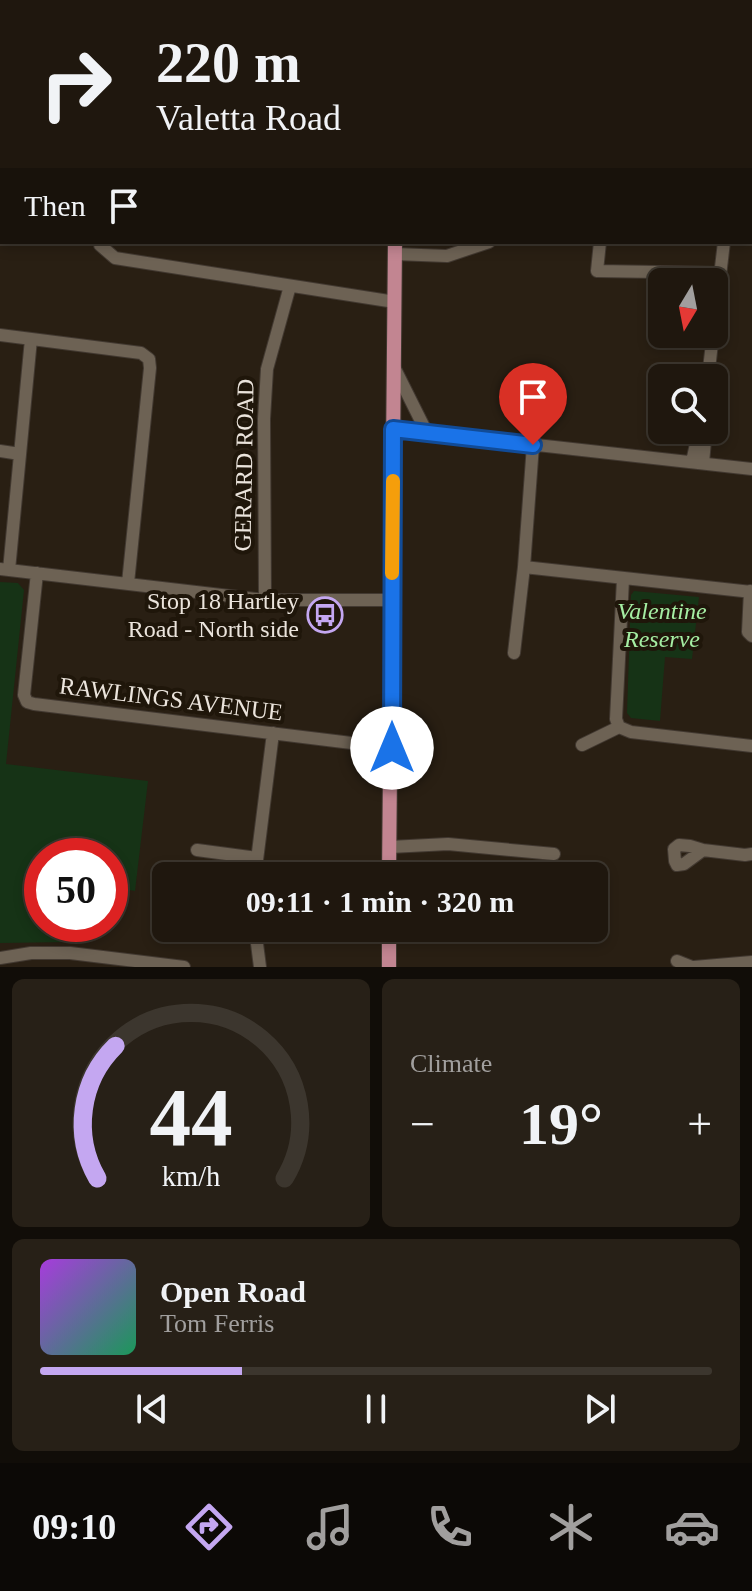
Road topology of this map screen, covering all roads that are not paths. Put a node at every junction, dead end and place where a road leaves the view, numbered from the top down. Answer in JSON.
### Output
{"nodes":[{"id":1,"x":100,"y":244,"type":"edge"},
{"id":2,"x":483,"y":244,"type":"edge"},
{"id":3,"x":600,"y":244,"type":"edge"},
{"id":4,"x":724,"y":244,"type":"edge"},
{"id":5,"x":395,"y":248,"type":"edge"},
{"id":6,"x":721,"y":268,"type":"edge"},
{"id":7,"x":648,"y":272,"type":"edge"},
{"id":8,"x":290,"y":286,"type":"junction"},
{"id":9,"x":395,"y":302,"type":"junction"},
{"id":10,"x":0,"y":335,"type":"edge"},
{"id":11,"x":31,"y":339,"type":"junction"},
{"id":12,"x":394,"y":367,"type":"junction"},
{"id":13,"x":393,"y":429,"type":"junction"},
{"id":14,"x":427,"y":433,"type":"junction"},
{"id":15,"x":699,"y":444,"type":"edge"},
{"id":16,"x":702,"y":444,"type":"edge"},
{"id":17,"x":533,"y":445,"type":"junction"},
{"id":18,"x":0,"y":451,"type":"edge"},
{"id":19,"x":20,"y":454,"type":"junction"},
{"id":20,"x":698,"y":462,"type":"junction"},
{"id":21,"x":752,"y":469,"type":"edge"},
{"id":22,"x":524,"y":567,"type":"junction"},
{"id":23,"x":4,"y":569,"type":"edge"},
{"id":24,"x":37,"y":573,"type":"junction"},
{"id":25,"x":623,"y":579,"type":"junction"},
{"id":26,"x":128,"y":583,"type":"junction"},
{"id":27,"x":751,"y":592,"type":"edge"},
{"id":28,"x":265,"y":600,"type":"junction"},
{"id":29,"x":392,"y":600,"type":"junction"},
{"id":30,"x":752,"y":636,"type":"edge"},
{"id":31,"x":514,"y":653,"type":"dead end"},
{"id":32,"x":619,"y":727,"type":"junction"},
{"id":33,"x":273,"y":733,"type":"junction"},
{"id":34,"x":582,"y":745,"type":"dead end"},
{"id":35,"x":752,"y":746,"type":"edge"},
{"id":36,"x":392,"y":748,"type":"junction"},
{"id":37,"x":390,"y":847,"type":"junction"},
{"id":38,"x":197,"y":850,"type":"dead end"},
{"id":39,"x":703,"y":850,"type":"dead end"},
{"id":40,"x":554,"y":854,"type":"dead end"},
{"id":41,"x":752,"y":854,"type":"edge"},
{"id":42,"x":257,"y":858,"type":"junction"},
{"id":43,"x":257,"y":862,"type":"edge"},
{"id":44,"x":389,"y":862,"type":"edge"},
{"id":45,"x":257,"y":942,"type":"edge"},
{"id":46,"x":389,"y":942,"type":"edge"},
{"id":47,"x":4,"y":961,"type":"edge"},
{"id":48,"x":677,"y":961,"type":"dead end"},
{"id":49,"x":752,"y":962,"type":"edge"},
{"id":50,"x":128,"y":963,"type":"edge"},
{"id":51,"x":184,"y":967,"type":"edge"},
{"id":52,"x":260,"y":967,"type":"edge"},
{"id":53,"x":389,"y":967,"type":"edge"},
{"id":54,"x":693,"y":967,"type":"edge"}],
"edges":[{"from":1,"to":8,"type":"street"},
{"from":2,"to":5,"type":"street"},
{"from":3,"to":7,"type":"street"},
{"from":4,"to":6,"type":"street"},
{"from":5,"to":9,"type":"main road"},
{"from":8,"to":9,"type":"street"},
{"from":8,"to":28,"type":"street","name":"GERARD ROAD"},
{"from":9,"to":12,"type":"main road"},
{"from":10,"to":11,"type":"street"},
{"from":11,"to":19,"type":"street"},
{"from":11,"to":26,"type":"street"},
{"from":12,"to":13,"type":"main road"},
{"from":12,"to":14,"type":"street"},
{"from":13,"to":14,"type":"street"},
{"from":13,"to":29,"type":"main road"},
{"from":14,"to":17,"type":"street"},
{"from":15,"to":20,"type":"street"},
{"from":16,"to":20,"type":"street"},
{"from":17,"to":20,"type":"street"},
{"from":17,"to":22,"type":"street"},
{"from":18,"to":19,"type":"street"},
{"from":19,"to":23,"type":"street"},
{"from":20,"to":21,"type":"street"},
{"from":22,"to":25,"type":"street"},
{"from":22,"to":31,"type":"street"},
{"from":23,"to":24,"type":"street"},
{"from":24,"to":26,"type":"street"},
{"from":24,"to":33,"type":"street","name":"RAWLINGS AVENUE"},
{"from":25,"to":27,"type":"street"},
{"from":25,"to":32,"type":"street"},
{"from":26,"to":28,"type":"street"},
{"from":27,"to":30,"type":"street"},
{"from":28,"to":29,"type":"street"},
{"from":29,"to":36,"type":"main road"},
{"from":32,"to":34,"type":"street"},
{"from":32,"to":35,"type":"street"},
{"from":33,"to":36,"type":"street","name":"RAWLINGS AVENUE"},
{"from":33,"to":42,"type":"street"},
{"from":36,"to":37,"type":"main road"},
{"from":37,"to":40,"type":"street"},
{"from":37,"to":44,"type":"main road"},
{"from":38,"to":42,"type":"street"},
{"from":39,"to":41,"type":"street"},
{"from":42,"to":43,"type":"street"},
{"from":45,"to":52,"type":"street"},
{"from":46,"to":53,"type":"main road"},
{"from":47,"to":50,"type":"street"},
{"from":48,"to":54,"type":"street"},
{"from":49,"to":54,"type":"street"},
{"from":50,"to":51,"type":"street"}]}
